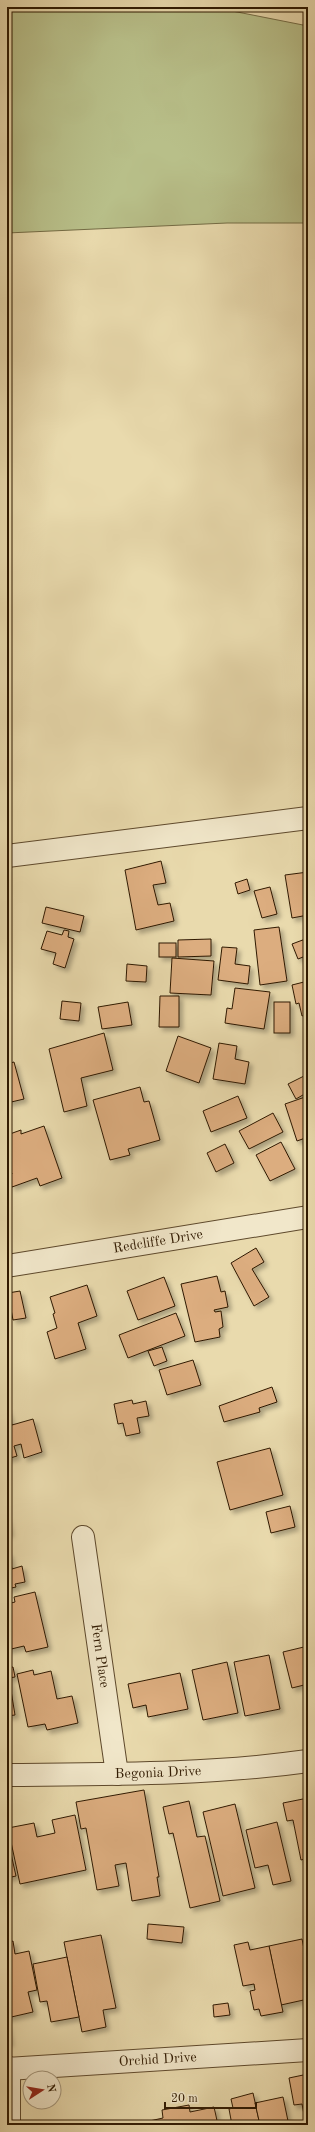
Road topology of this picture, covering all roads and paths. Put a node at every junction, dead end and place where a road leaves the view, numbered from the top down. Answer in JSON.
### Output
{"nodes":[{"id":1,"x":308,"y":818,"type":"edge"},
{"id":2,"x":7,"y":856,"type":"edge"},
{"id":3,"x":308,"y":1217,"type":"edge"},
{"id":4,"x":7,"y":1266,"type":"edge"},
{"id":5,"x":83,"y":1537,"type":"dead end"},
{"id":6,"x":308,"y":1761,"type":"edge"},
{"id":7,"x":117,"y":1774,"type":"junction"},
{"id":8,"x":7,"y":1775,"type":"edge"},
{"id":9,"x":308,"y":2050,"type":"edge"},
{"id":10,"x":8,"y":2069,"type":"edge"},
{"id":11,"x":9,"y":2125,"type":"edge"}],
"edges":[{"from":1,"to":2,"type":"street"},
{"from":3,"to":4,"type":"street","name":"Redcliffe Drive"},
{"from":5,"to":7,"type":"street","name":"Fern Place"},
{"from":6,"to":7,"type":"street","name":"Begonia Drive"},
{"from":7,"to":8,"type":"street","name":"Begonia Drive"},
{"from":9,"to":10,"type":"street","name":"Orchid Drive"},
{"from":10,"to":11,"type":"street"}]}
